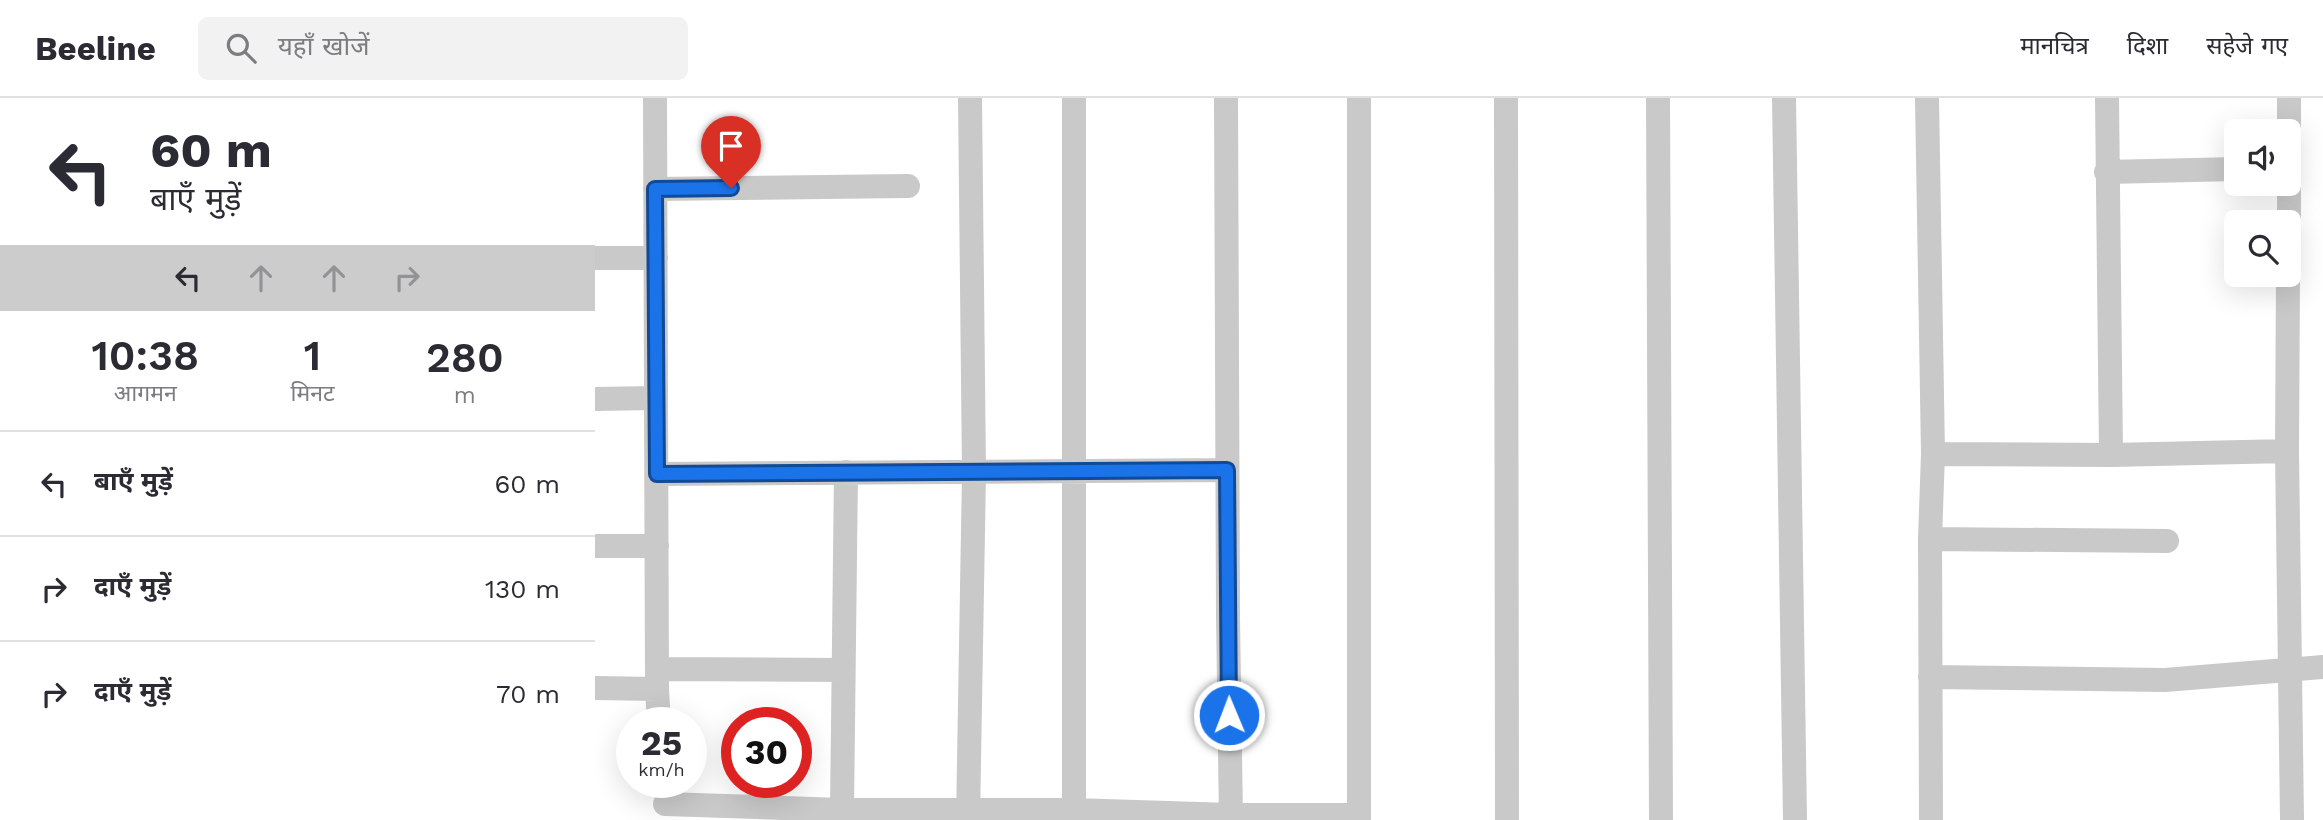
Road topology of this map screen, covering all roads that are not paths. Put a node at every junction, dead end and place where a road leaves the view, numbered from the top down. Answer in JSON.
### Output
{"nodes":[{"id":1,"x":655,"y":98,"type":"edge"},
{"id":2,"x":970,"y":98,"type":"edge"},
{"id":3,"x":1074,"y":98,"type":"edge"},
{"id":4,"x":1226,"y":98,"type":"edge"},
{"id":5,"x":1359,"y":98,"type":"edge"},
{"id":6,"x":1506,"y":98,"type":"edge"},
{"id":7,"x":1658,"y":98,"type":"edge"},
{"id":8,"x":1784,"y":98,"type":"edge"},
{"id":9,"x":1927,"y":98,"type":"edge"},
{"id":10,"x":2107,"y":98,"type":"edge"},
{"id":11,"x":2289,"y":98,"type":"edge"},
{"id":12,"x":2289,"y":119,"type":"edge"},
{"id":13,"x":2224,"y":169,"type":"edge"},
{"id":14,"x":2106,"y":172,"type":"junction"},
{"id":15,"x":908,"y":186,"type":"dead end"},
{"id":16,"x":655,"y":189,"type":"junction"},
{"id":17,"x":595,"y":258,"type":"edge"},
{"id":18,"x":656,"y":258,"type":"junction"},
{"id":19,"x":2288,"y":287,"type":"edge"},
{"id":20,"x":656,"y":398,"type":"junction"},
{"id":21,"x":595,"y":400,"type":"edge"},
{"id":22,"x":2287,"y":451,"type":"junction"},
{"id":23,"x":1933,"y":454,"type":"junction"},
{"id":24,"x":2111,"y":455,"type":"junction"},
{"id":25,"x":1227,"y":470,"type":"junction"},
{"id":26,"x":846,"y":472,"type":"junction"},
{"id":27,"x":1074,"y":472,"type":"junction"},
{"id":28,"x":974,"y":473,"type":"junction"},
{"id":29,"x":657,"y":474,"type":"junction"},
{"id":30,"x":1930,"y":539,"type":"junction"},
{"id":31,"x":2167,"y":541,"type":"dead end"},
{"id":32,"x":595,"y":546,"type":"edge"},
{"id":33,"x":657,"y":546,"type":"junction"},
{"id":34,"x":2323,"y":667,"type":"edge"},
{"id":35,"x":2291,"y":669,"type":"junction"},
{"id":36,"x":843,"y":670,"type":"junction"},
{"id":37,"x":1930,"y":677,"type":"junction"},
{"id":38,"x":657,"y":679,"type":"junction"},
{"id":39,"x":595,"y":688,"type":"edge"},
{"id":40,"x":658,"y":707,"type":"edge"},
{"id":41,"x":664,"y":802,"type":"edge"},
{"id":42,"x":842,"y":810,"type":"junction"},
{"id":43,"x":1074,"y":815,"type":"edge"},
{"id":44,"x":968,"y":816,"type":"edge"},
{"id":45,"x":1231,"y":818,"type":"edge"},
{"id":46,"x":1359,"y":818,"type":"edge"},
{"id":47,"x":1507,"y":820,"type":"edge"},
{"id":48,"x":1661,"y":820,"type":"edge"},
{"id":49,"x":1795,"y":820,"type":"edge"},
{"id":50,"x":1931,"y":820,"type":"edge"},
{"id":51,"x":2292,"y":820,"type":"edge"}],
"edges":[{"from":1,"to":16,"type":"street"},
{"from":2,"to":28,"type":"street"},
{"from":3,"to":27,"type":"street"},
{"from":4,"to":25,"type":"street"},
{"from":5,"to":46,"type":"street"},
{"from":6,"to":47,"type":"street"},
{"from":7,"to":48,"type":"street"},
{"from":8,"to":49,"type":"street"},
{"from":9,"to":23,"type":"street"},
{"from":10,"to":14,"type":"street"},
{"from":11,"to":12,"type":"street"},
{"from":13,"to":14,"type":"street"},
{"from":14,"to":24,"type":"street"},
{"from":15,"to":16,"type":"street"},
{"from":16,"to":18,"type":"street"},
{"from":17,"to":18,"type":"street"},
{"from":18,"to":20,"type":"street"},
{"from":19,"to":22,"type":"street"},
{"from":20,"to":21,"type":"street"},
{"from":20,"to":29,"type":"street"},
{"from":22,"to":24,"type":"street"},
{"from":22,"to":35,"type":"street"},
{"from":23,"to":24,"type":"street"},
{"from":23,"to":30,"type":"street"},
{"from":25,"to":27,"type":"street"},
{"from":25,"to":45,"type":"street"},
{"from":26,"to":28,"type":"street"},
{"from":26,"to":29,"type":"street"},
{"from":26,"to":36,"type":"street"},
{"from":27,"to":28,"type":"street"},
{"from":27,"to":43,"type":"street"},
{"from":28,"to":44,"type":"street"},
{"from":29,"to":33,"type":"street"},
{"from":30,"to":31,"type":"street"},
{"from":30,"to":37,"type":"street"},
{"from":32,"to":33,"type":"street"},
{"from":33,"to":38,"type":"street"},
{"from":34,"to":35,"type":"street"},
{"from":35,"to":37,"type":"street"},
{"from":35,"to":51,"type":"street"},
{"from":36,"to":38,"type":"street"},
{"from":36,"to":42,"type":"street"},
{"from":37,"to":50,"type":"street"},
{"from":38,"to":39,"type":"street"},
{"from":38,"to":40,"type":"street"},
{"from":41,"to":42,"type":"street"},
{"from":42,"to":44,"type":"street"},
{"from":43,"to":44,"type":"street"},
{"from":43,"to":45,"type":"street"},
{"from":45,"to":46,"type":"street"}]}
